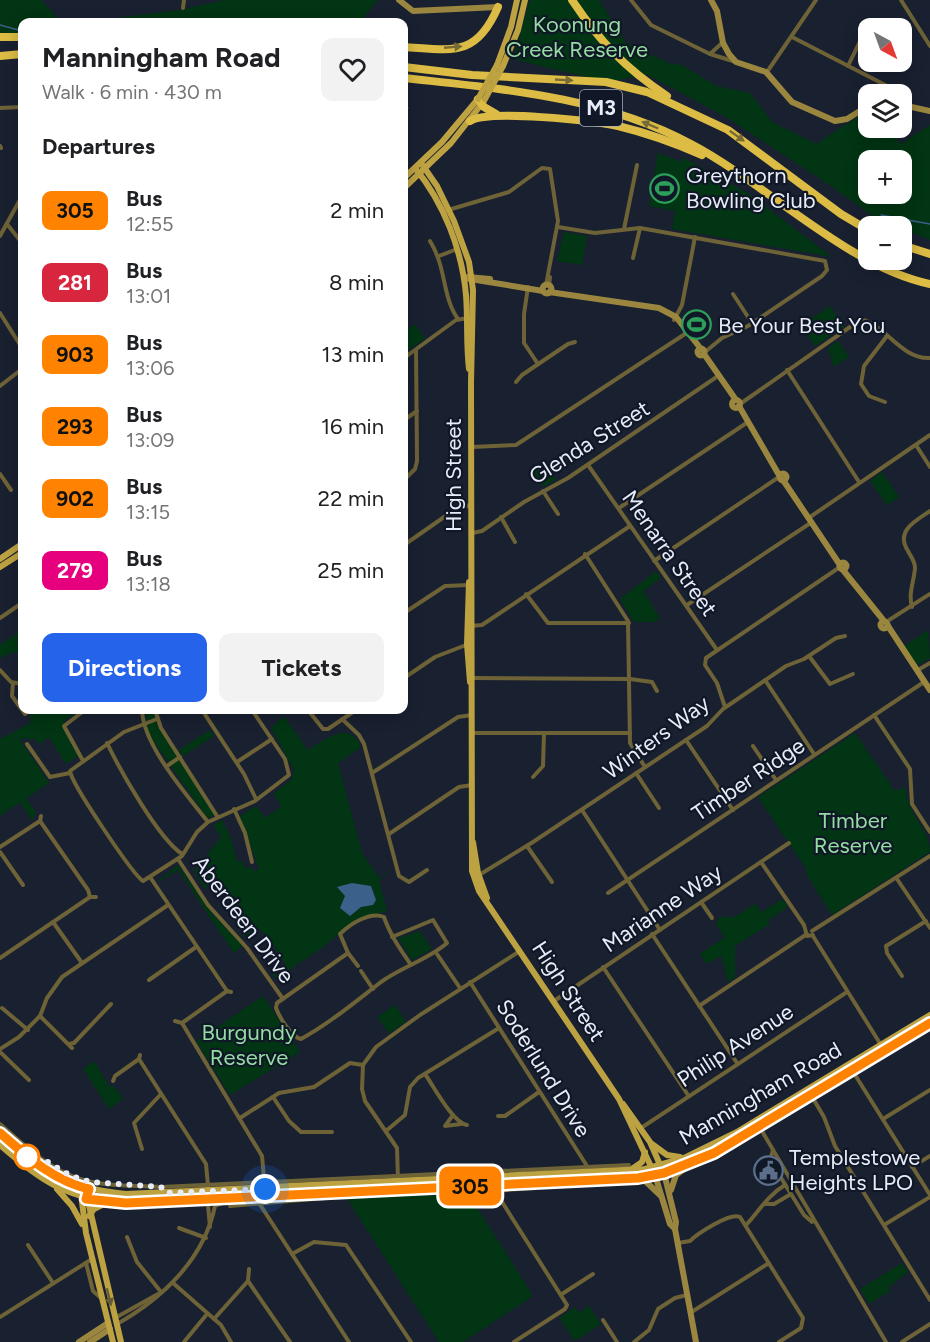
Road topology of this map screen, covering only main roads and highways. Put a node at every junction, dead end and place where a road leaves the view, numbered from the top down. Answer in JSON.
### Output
{"nodes":[{"id":1,"x":517,"y":0,"type":"edge"},
{"id":2,"x":525,"y":0,"type":"edge"},
{"id":3,"x":572,"y":0,"type":"edge"},
{"id":4,"x":500,"y":4,"type":"edge"},
{"id":5,"x":0,"y":37,"type":"edge"},
{"id":6,"x":18,"y":37,"type":"edge"},
{"id":7,"x":408,"y":46,"type":"edge"},
{"id":8,"x":18,"y":54,"type":"edge"},
{"id":9,"x":0,"y":56,"type":"edge"},
{"id":10,"x":500,"y":65,"type":"junction"},
{"id":11,"x":408,"y":67,"type":"edge"},
{"id":12,"x":408,"y":78,"type":"edge"},
{"id":13,"x":482,"y":101,"type":"junction"},
{"id":14,"x":685,"y":109,"type":"junction"},
{"id":15,"x":500,"y":115,"type":"junction"},
{"id":16,"x":470,"y":121,"type":"junction"},
{"id":17,"x":434,"y":161,"type":"junction"},
{"id":18,"x":421,"y":163,"type":"junction"},
{"id":19,"x":415,"y":168,"type":"junction"},
{"id":20,"x":426,"y":169,"type":"junction"},
{"id":21,"x":738,"y":172,"type":"junction"},
{"id":22,"x":408,"y":174,"type":"edge"},
{"id":23,"x":420,"y":175,"type":"junction"},
{"id":24,"x":433,"y":178,"type":"junction"},
{"id":25,"x":411,"y":182,"type":"junction"},
{"id":26,"x":408,"y":185,"type":"edge"},
{"id":27,"x":430,"y":188,"type":"junction"},
{"id":28,"x":445,"y":211,"type":"junction"},
{"id":29,"x":858,"y":224,"type":"edge"},
{"id":30,"x":912,"y":248,"type":"edge"},
{"id":31,"x":930,"y":254,"type":"edge"},
{"id":32,"x":930,"y":284,"type":"edge"},
{"id":33,"x":18,"y":547,"type":"edge"},
{"id":34,"x":18,"y":555,"type":"edge"},
{"id":35,"x":0,"y":560,"type":"edge"},
{"id":36,"x":0,"y":567,"type":"edge"},
{"id":37,"x":471,"y":625,"type":"junction"},
{"id":38,"x":471,"y":678,"type":"junction"},
{"id":39,"x":930,"y":1015,"type":"edge"},
{"id":40,"x":930,"y":1023,"type":"edge"},
{"id":41,"x":883,"y":1047,"type":"junction"},
{"id":42,"x":850,"y":1067,"type":"junction"},
{"id":43,"x":619,"y":1100,"type":"junction"},
{"id":44,"x":757,"y":1123,"type":"junction"},
{"id":45,"x":0,"y":1133,"type":"edge"},
{"id":46,"x":650,"y":1142,"type":"junction"},
{"id":47,"x":0,"y":1145,"type":"edge"},
{"id":48,"x":644,"y":1148,"type":"junction"},
{"id":49,"x":684,"y":1158,"type":"junction"},
{"id":50,"x":660,"y":1165,"type":"junction"},
{"id":51,"x":652,"y":1167,"type":"junction"},
{"id":52,"x":629,"y":1168,"type":"junction"},
{"id":53,"x":664,"y":1173,"type":"junction"},
{"id":54,"x":655,"y":1175,"type":"junction"},
{"id":55,"x":401,"y":1179,"type":"junction"},
{"id":56,"x":494,"y":1184,"type":"junction"},
{"id":57,"x":55,"y":1187,"type":"junction"},
{"id":58,"x":82,"y":1188,"type":"junction"},
{"id":59,"x":215,"y":1191,"type":"junction"},
{"id":60,"x":401,"y":1191,"type":"junction"},
{"id":61,"x":83,"y":1198,"type":"junction"},
{"id":62,"x":215,"y":1199,"type":"junction"},
{"id":63,"x":108,"y":1202,"type":"junction"},
{"id":64,"x":89,"y":1216,"type":"junction"},
{"id":65,"x":86,"y":1233,"type":"junction"},
{"id":66,"x":116,"y":1321,"type":"junction"},
{"id":67,"x":109,"y":1326,"type":"junction"},
{"id":68,"x":113,"y":1342,"type":"edge"},
{"id":69,"x":121,"y":1342,"type":"edge"}],
"edges":[{"from":1,"to":10,"type":"main road"},
{"from":2,"to":10,"type":"main road"},
{"from":3,"to":14,"type":"highway"},
{"from":7,"to":4,"type":"highway","one_way":true},
{"from":5,"to":6,"type":"highway"},
{"from":8,"to":9,"type":"highway"},
{"from":10,"to":13,"type":"main road","bridge":true},
{"from":11,"to":14,"type":"highway","number":"M3","one_way":true},
{"from":21,"to":12,"type":"highway","number":"M3","one_way":true},
{"from":13,"to":15,"type":"highway"},
{"from":13,"to":16,"type":"main road"},
{"from":13,"to":18,"type":"main road"},
{"from":14,"to":29,"type":"highway","number":"M3","one_way":true},
{"from":15,"to":16,"type":"highway"},
{"from":15,"to":21,"type":"highway"},
{"from":16,"to":17,"type":"main road"},
{"from":17,"to":20,"type":"main road"},
{"from":17,"to":24,"type":"main road"},
{"from":18,"to":19,"type":"main road"},
{"from":18,"to":20,"type":"main road","name":"High Street"},
{"from":19,"to":22,"type":"main road"},
{"from":19,"to":23,"type":"main road","name":"High Street"},
{"from":20,"to":23,"type":"main road"},
{"from":20,"to":24,"type":"main road","name":"High Street"},
{"from":21,"to":32,"type":"highway","number":"M3"},
{"from":23,"to":25,"type":"main road"},
{"from":23,"to":27,"type":"main road","name":"High Street"},
{"from":24,"to":28,"type":"main road","name":"High Street"},
{"from":25,"to":26,"type":"main road"},
{"from":25,"to":27,"type":"main road"},
{"from":27,"to":28,"type":"main road","name":"High Street"},
{"from":28,"to":37,"type":"main road","name":"High Street"},
{"from":30,"to":31,"type":"highway"},
{"from":33,"to":35,"type":"main road"},
{"from":34,"to":36,"type":"main road"},
{"from":37,"to":38,"type":"main road","name":"High Street"},
{"from":37,"to":38,"type":"main road","name":"High Street"},
{"from":38,"to":43,"type":"main road","name":"High Street"},
{"from":39,"to":41,"type":"main road","name":"Manningham Road"},
{"from":40,"to":41,"type":"main road","name":"Manningham Road"},
{"from":41,"to":42,"type":"main road","name":"Manningham Road"},
{"from":42,"to":44,"type":"main road","name":"Manningham Road"},
{"from":42,"to":44,"type":"main road","name":"Manningham Road"},
{"from":43,"to":46,"type":"main road","name":"High Street"},
{"from":43,"to":48,"type":"main road","name":"High Street"},
{"from":44,"to":49,"type":"main road","name":"Manningham Road"},
{"from":44,"to":53,"type":"main road","name":"Manningham Road"},
{"from":45,"to":58,"type":"main road"},
{"from":46,"to":49,"type":"main road"},
{"from":46,"to":50,"type":"main road","name":"High Street"},
{"from":47,"to":57,"type":"main road"},
{"from":48,"to":51,"type":"main road","name":"High Street"},
{"from":48,"to":52,"type":"main road"},
{"from":49,"to":50,"type":"main road","name":"Manningham Road"},
{"from":50,"to":51,"type":"main road","name":"Manningham Road"},
{"from":50,"to":53,"type":"main road","name":"High Street"},
{"from":51,"to":52,"type":"main road","name":"Manningham Road"},
{"from":51,"to":54,"type":"main road","name":"High Street"},
{"from":52,"to":56,"type":"main road","name":"Manningham Road"},
{"from":53,"to":54,"type":"main road","name":"Manningham Road"},
{"from":54,"to":56,"type":"main road","name":"Manningham Road"},
{"from":55,"to":56,"type":"main road","name":"Manningham Road"},
{"from":55,"to":59,"type":"main road","name":"Manningham Road"},
{"from":55,"to":60,"type":"main road"},
{"from":56,"to":60,"type":"main road","name":"Manningham Road"},
{"from":57,"to":61,"type":"main road","name":"Manningham Road"},
{"from":57,"to":65,"type":"main road"},
{"from":58,"to":59,"type":"main road","name":"Manningham Road"},
{"from":58,"to":61,"type":"main road"},
{"from":59,"to":62,"type":"main road"},
{"from":60,"to":62,"type":"main road","name":"Manningham Road"},
{"from":61,"to":63,"type":"main road","name":"Manningham Road"},
{"from":61,"to":64,"type":"main road"},
{"from":61,"to":65,"type":"main road"},
{"from":62,"to":63,"type":"main road","name":"Manningham Road"},
{"from":63,"to":64,"type":"main road"},
{"from":64,"to":66,"type":"main road","one_way":true},
{"from":65,"to":67,"type":"main road"},
{"from":66,"to":67,"type":"main road"},
{"from":66,"to":69,"type":"main road"},
{"from":67,"to":68,"type":"main road"}]}
